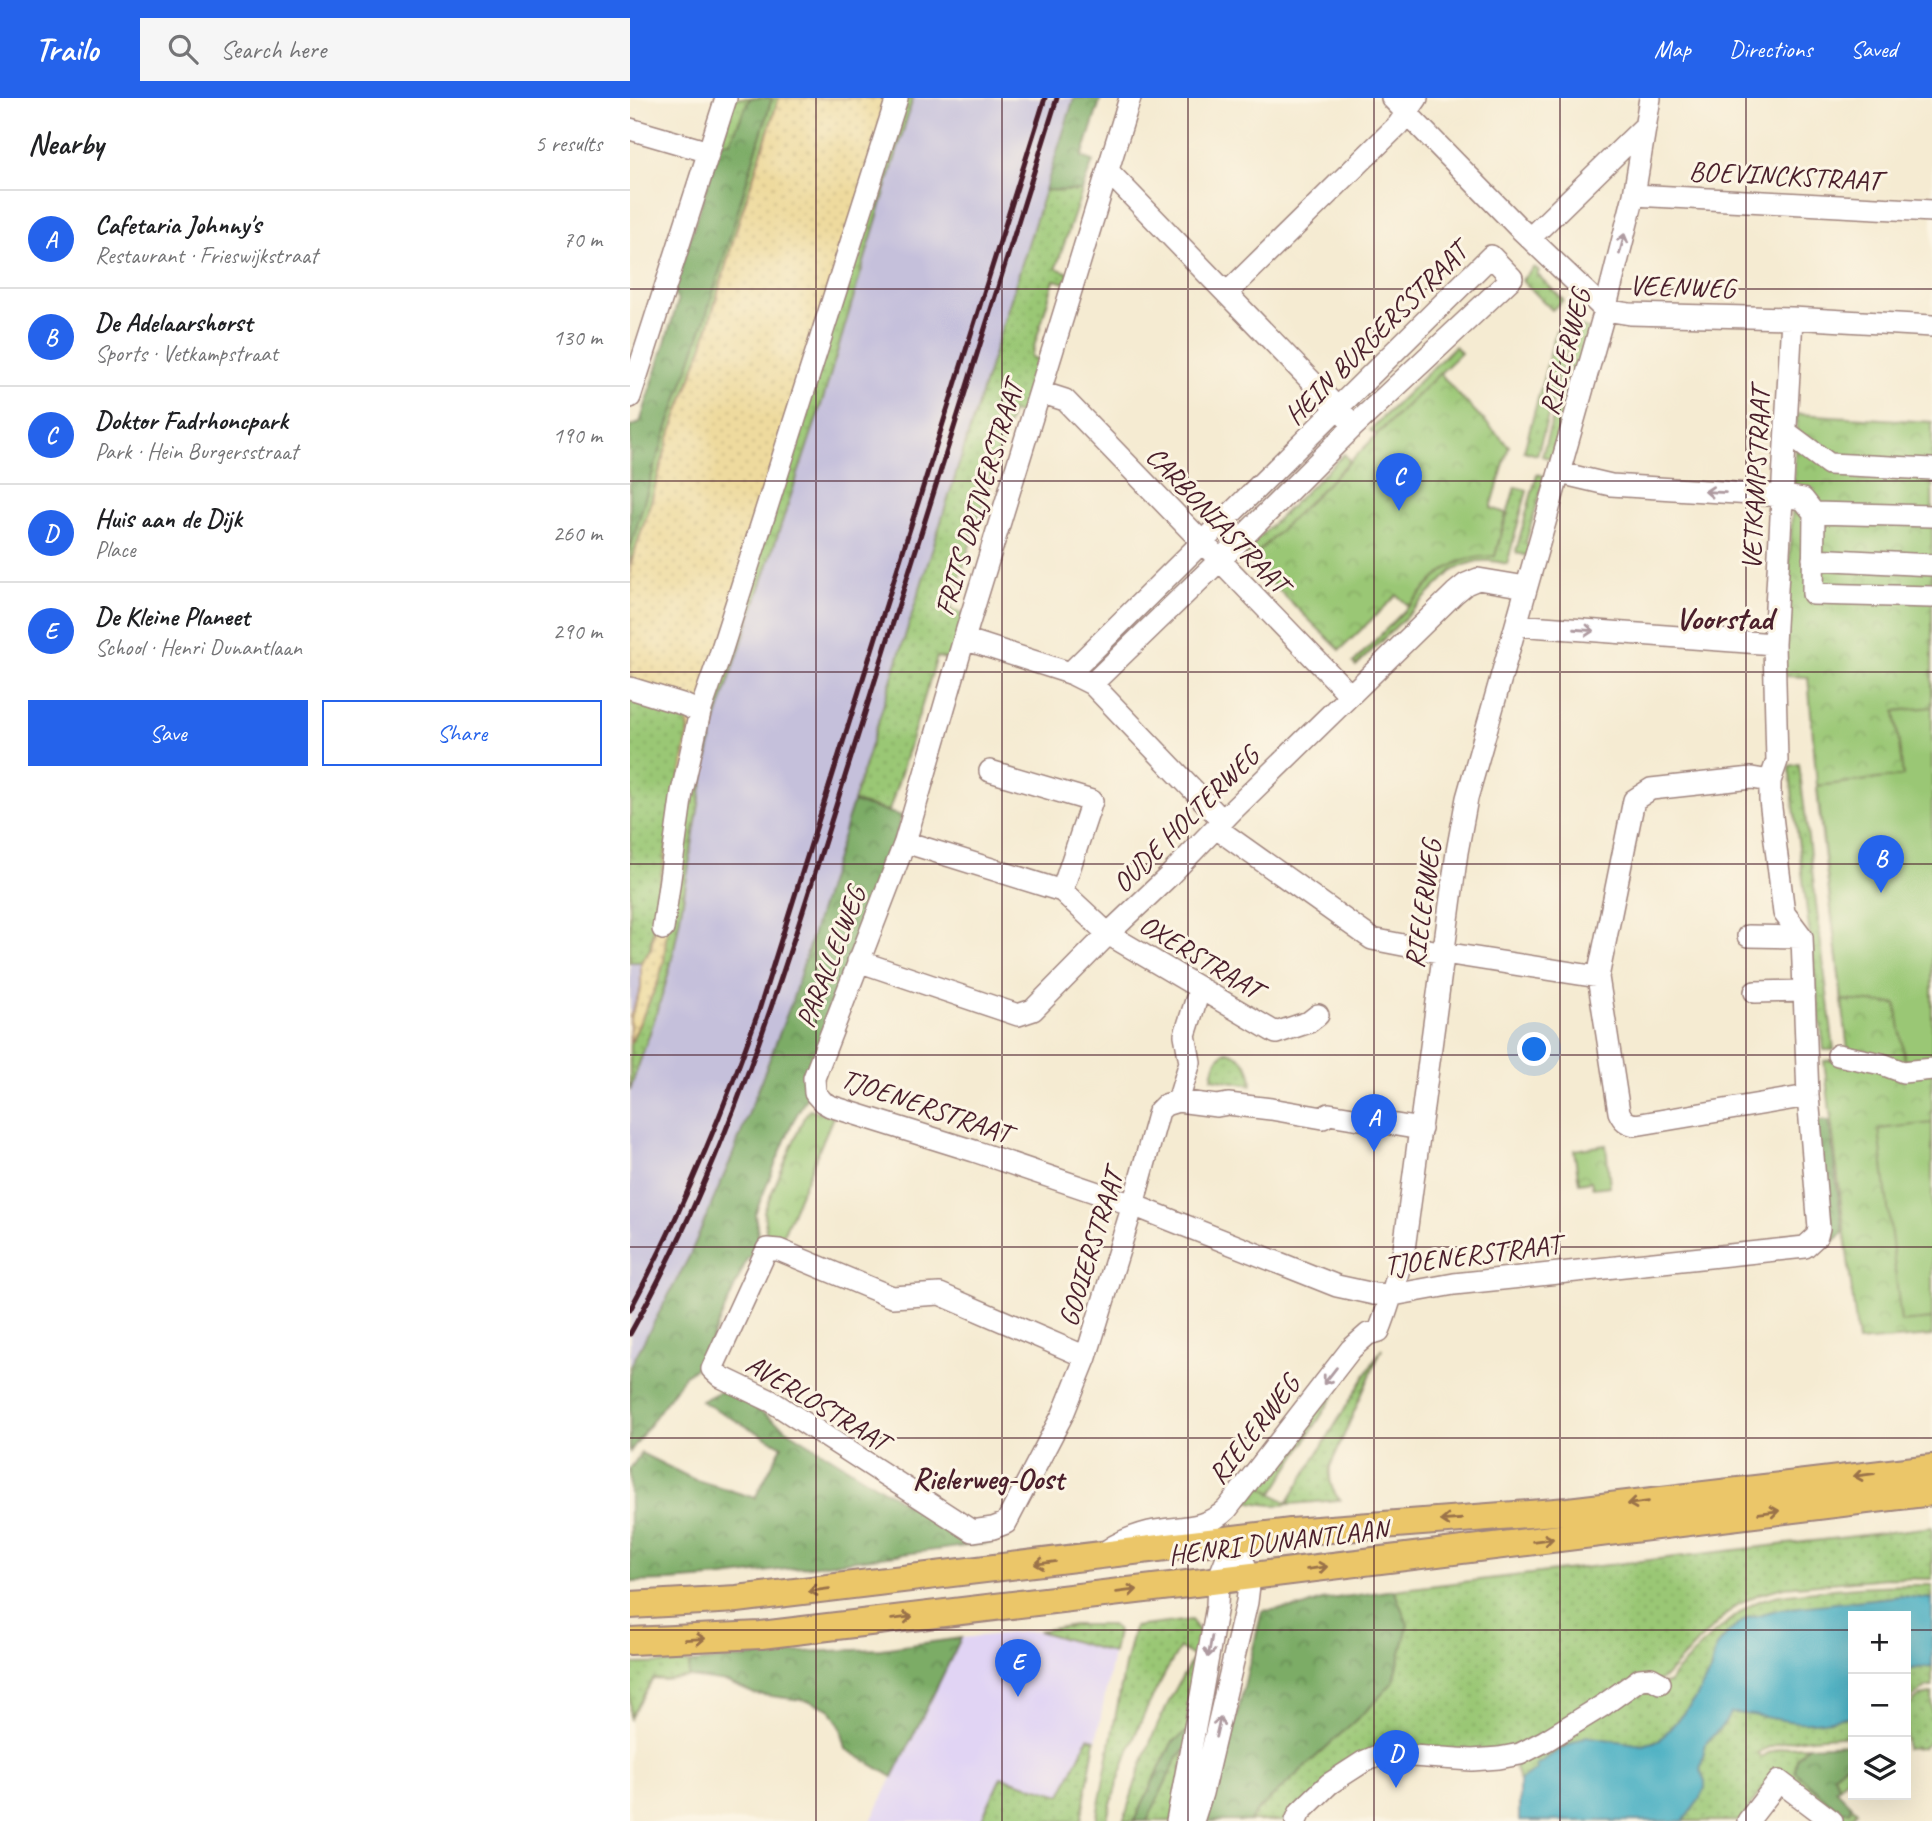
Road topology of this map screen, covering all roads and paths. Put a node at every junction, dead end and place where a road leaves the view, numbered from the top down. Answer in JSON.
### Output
{"nodes":[{"id":1,"x":726,"y":98,"type":"edge"},
{"id":2,"x":897,"y":98,"type":"edge"},
{"id":3,"x":1130,"y":98,"type":"edge"},
{"id":4,"x":1392,"y":98,"type":"edge"},
{"id":5,"x":1650,"y":98,"type":"edge"},
{"id":6,"x":1412,"y":106,"type":"edge"},
{"id":7,"x":1646,"y":125,"type":"junction"},
{"id":8,"x":630,"y":129,"type":"edge"},
{"id":9,"x":709,"y":152,"type":"junction"},
{"id":10,"x":1108,"y":171,"type":"junction"},
{"id":11,"x":1634,"y":195,"type":"junction"},
{"id":12,"x":1932,"y":211,"type":"edge"},
{"id":13,"x":1530,"y":238,"type":"junction"},
{"id":14,"x":1227,"y":293,"type":"junction"},
{"id":15,"x":1605,"y":310,"type":"junction"},
{"id":16,"x":1792,"y":318,"type":"junction"},
{"id":17,"x":1932,"y":326,"type":"edge"},
{"id":18,"x":1040,"y":392,"type":"junction"},
{"id":19,"x":630,"y":397,"type":"edge"},
{"id":20,"x":1338,"y":409,"type":"junction"},
{"id":21,"x":1354,"y":426,"type":"junction"},
{"id":22,"x":1786,"y":432,"type":"junction"},
{"id":23,"x":1932,"y":469,"type":"edge"},
{"id":24,"x":1560,"y":473,"type":"junction"},
{"id":25,"x":1783,"y":496,"type":"junction"},
{"id":26,"x":1814,"y":513,"type":"junction"},
{"id":27,"x":1932,"y":516,"type":"edge"},
{"id":28,"x":1202,"y":542,"type":"junction"},
{"id":29,"x":1814,"y":559,"type":"junction"},
{"id":30,"x":1220,"y":560,"type":"junction"},
{"id":31,"x":1932,"y":565,"type":"edge"},
{"id":32,"x":1526,"y":587,"type":"junction"},
{"id":33,"x":1932,"y":597,"type":"edge"},
{"id":34,"x":1516,"y":625,"type":"junction"},
{"id":35,"x":964,"y":639,"type":"junction"},
{"id":36,"x":1774,"y":644,"type":"junction"},
{"id":37,"x":1070,"y":673,"type":"junction"},
{"id":38,"x":1092,"y":684,"type":"junction"},
{"id":39,"x":630,"y":688,"type":"edge"},
{"id":40,"x":1350,"y":695,"type":"junction"},
{"id":41,"x":700,"y":712,"type":"junction"},
{"id":42,"x":989,"y":771,"type":"dead end"},
{"id":43,"x":1770,"y":781,"type":"junction"},
{"id":44,"x":1220,"y":825,"type":"junction"},
{"id":45,"x":905,"y":842,"type":"junction"},
{"id":46,"x":1062,"y":891,"type":"junction"},
{"id":47,"x":663,"y":929,"type":"dead end"},
{"id":48,"x":1108,"y":934,"type":"junction"},
{"id":49,"x":1748,"y":936,"type":"dead end"},
{"id":50,"x":1802,"y":937,"type":"junction"},
{"id":51,"x":1444,"y":953,"type":"junction"},
{"id":52,"x":858,"y":961,"type":"junction"},
{"id":53,"x":1598,"y":977,"type":"junction"},
{"id":54,"x":1200,"y":988,"type":"junction"},
{"id":55,"x":1804,"y":991,"type":"junction"},
{"id":56,"x":1755,"y":992,"type":"dead end"},
{"id":57,"x":1318,"y":1016,"type":"dead end"},
{"id":58,"x":1838,"y":1055,"type":"dead end"},
{"id":59,"x":1932,"y":1069,"type":"edge"},
{"id":60,"x":815,"y":1093,"type":"joint"},
{"id":61,"x":1808,"y":1096,"type":"junction"},
{"id":62,"x":1178,"y":1101,"type":"junction"},
{"id":63,"x":1421,"y":1129,"type":"junction"},
{"id":64,"x":1133,"y":1205,"type":"junction"},
{"id":65,"x":1393,"y":1295,"type":"junction"},
{"id":66,"x":1086,"y":1357,"type":"junction"},
{"id":67,"x":1932,"y":1468,"type":"edge"},
{"id":68,"x":1932,"y":1492,"type":"edge"},
{"id":69,"x":1006,"y":1523,"type":"joint"},
{"id":70,"x":1234,"y":1539,"type":"junction"},
{"id":71,"x":1098,"y":1557,"type":"junction"},
{"id":72,"x":1250,"y":1577,"type":"junction"},
{"id":73,"x":1219,"y":1580,"type":"junction"},
{"id":74,"x":630,"y":1605,"type":"edge"},
{"id":75,"x":630,"y":1641,"type":"edge"},
{"id":76,"x":1660,"y":1683,"type":"dead end"},
{"id":77,"x":1177,"y":1821,"type":"edge"},
{"id":78,"x":1193,"y":1821,"type":"edge"},
{"id":79,"x":1296,"y":1821,"type":"edge"},
{"id":80,"x":1748,"y":1821,"type":"edge"},
{"id":81,"x":1832,"y":1821,"type":"edge"}],
"edges":[{"from":1,"to":9,"type":"street"},
{"from":2,"to":41,"type":"street"},
{"from":3,"to":10,"type":"street","name":"FRITS DRIJVERSTRAAT"},
{"from":4,"to":6,"type":"street","name":"VEENWEG"},
{"from":5,"to":7,"type":"street","name":"RIELERWEG"},
{"from":6,"to":13,"type":"street","name":"VEENWEG"},
{"from":6,"to":14,"type":"street"},
{"from":7,"to":11,"type":"street","name":"RIELERWEG"},
{"from":7,"to":13,"type":"street"},
{"from":8,"to":9,"type":"street"},
{"from":9,"to":19,"type":"street"},
{"from":10,"to":14,"type":"street"},
{"from":10,"to":18,"type":"street","name":"FRITS DRIJVERSTRAAT"},
{"from":11,"to":12,"type":"street","name":"BOEVINCKSTRAAT"},
{"from":15,"to":11,"type":"street","name":"RIELERWEG","one_way":true},
{"from":13,"to":15,"type":"street","name":"VEENWEG"},
{"from":14,"to":20,"type":"street"},
{"from":15,"to":16,"type":"street","name":"VEENWEG"},
{"from":15,"to":24,"type":"street","name":"RIELERWEG"},
{"from":16,"to":17,"type":"street","name":"VEENWEG"},
{"from":16,"to":22,"type":"street","name":"VETKAMPSTRAAT"},
{"from":18,"to":28,"type":"street","name":"CARBONIASTRAAT"},
{"from":18,"to":35,"type":"street","name":"FRITS DRIJVERSTRAAT"},
{"from":20,"to":21,"type":"street"},
{"from":20,"to":21,"type":"street","name":"HEIN BURGERSSTRAAT"},
{"from":20,"to":28,"type":"street","name":"HEIN BURGERSSTRAAT"},
{"from":21,"to":30,"type":"street","name":"HEIN BURGERSSTRAAT"},
{"from":22,"to":23,"type":"street"},
{"from":22,"to":25,"type":"street","name":"VETKAMPSTRAAT"},
{"from":25,"to":24,"type":"street","one_way":true},
{"from":24,"to":32,"type":"street","name":"RIELERWEG"},
{"from":25,"to":26,"type":"street"},
{"from":25,"to":36,"type":"street","name":"VETKAMPSTRAAT"},
{"from":26,"to":27,"type":"street"},
{"from":26,"to":29,"type":"street"},
{"from":28,"to":30,"type":"street","name":"CARBONIASTRAAT"},
{"from":28,"to":37,"type":"street","name":"HEIN BURGERSSTRAAT"},
{"from":29,"to":31,"type":"street"},
{"from":29,"to":33,"type":"street"},
{"from":30,"to":38,"type":"street","name":"HEIN BURGERSSTRAAT"},
{"from":30,"to":40,"type":"street","name":"CARBONIASTRAAT"},
{"from":32,"to":34,"type":"street","name":"RIELERWEG"},
{"from":32,"to":40,"type":"street","name":"OUDE HOLTERWEG"},
{"from":34,"to":36,"type":"street","one_way":true},
{"from":34,"to":51,"type":"street","name":"RIELERWEG"},
{"from":35,"to":37,"type":"street"},
{"from":35,"to":45,"type":"street","name":"FRITS DRIJVERSTRAAT"},
{"from":36,"to":43,"type":"street","name":"VETKAMPSTRAAT"},
{"from":37,"to":38,"type":"street"},
{"from":38,"to":44,"type":"street"},
{"from":39,"to":41,"type":"street"},
{"from":40,"to":44,"type":"street","name":"OUDE HOLTERWEG"},
{"from":41,"to":47,"type":"street"},
{"from":42,"to":46,"type":"street"},
{"from":43,"to":50,"type":"street","name":"VETKAMPSTRAAT"},
{"from":43,"to":53,"type":"street"},
{"from":44,"to":48,"type":"street","name":"OUDE HOLTERWEG"},
{"from":44,"to":51,"type":"street"},
{"from":45,"to":46,"type":"street","name":"OXERSTRAAT"},
{"from":45,"to":52,"type":"street","name":"PARALLELWEG"},
{"from":46,"to":48,"type":"street","name":"OXERSTRAAT"},
{"from":48,"to":52,"type":"street","name":"OUDE HOLTERWEG"},
{"from":48,"to":54,"type":"street","name":"OXERSTRAAT"},
{"from":49,"to":50,"type":"street"},
{"from":50,"to":55,"type":"street"},
{"from":51,"to":53,"type":"street"},
{"from":51,"to":63,"type":"street","name":"RIELERWEG"},
{"from":52,"to":60,"type":"street","name":"PARALLELWEG"},
{"from":53,"to":61,"type":"street"},
{"from":54,"to":57,"type":"street","name":"OXERSTRAAT"},
{"from":54,"to":62,"type":"street","name":"GOOIERSTRAAT"},
{"from":55,"to":56,"type":"street"},
{"from":55,"to":61,"type":"street"},
{"from":58,"to":59,"type":"street"},
{"from":60,"to":64,"type":"street","name":"TJOENERSTRAAT"},
{"from":61,"to":65,"type":"street","name":"TJOENERSTRAAT"},
{"from":62,"to":63,"type":"street"},
{"from":62,"to":64,"type":"street","name":"GOOIERSTRAAT"},
{"from":63,"to":65,"type":"street","name":"RIELERWEG"},
{"from":64,"to":65,"type":"street","name":"TJOENERSTRAAT"},
{"from":64,"to":66,"type":"street","name":"GOOIERSTRAAT"},
{"from":65,"to":71,"type":"street","name":"RIELERWEG","one_way":true},
{"from":66,"to":69,"type":"street","name":"GOOIERSTRAAT"},
{"from":66,"to":69,"type":"street","name":"AVERLOSTRAAT"},
{"from":67,"to":70,"type":"main road","name":"HENRI DUNANTLAAN","one_way":true},
{"from":72,"to":68,"type":"main road","name":"HENRI DUNANTLAAN","one_way":true},
{"from":70,"to":71,"type":"main road","name":"HENRI DUNANTLAAN"},
{"from":70,"to":72,"type":"street"},
{"from":70,"to":73,"type":"street"},
{"from":71,"to":74,"type":"main road","name":"HENRI DUNANTLAAN","one_way":true},
{"from":72,"to":73,"type":"main road","name":"HENRI DUNANTLAAN"},
{"from":78,"to":72,"type":"street","one_way":true},
{"from":75,"to":73,"type":"main road","name":"HENRI DUNANTLAAN","one_way":true},
{"from":73,"to":77,"type":"street","one_way":true},
{"from":76,"to":79,"type":"street"},
{"from":80,"to":81,"type":"street"}]}
